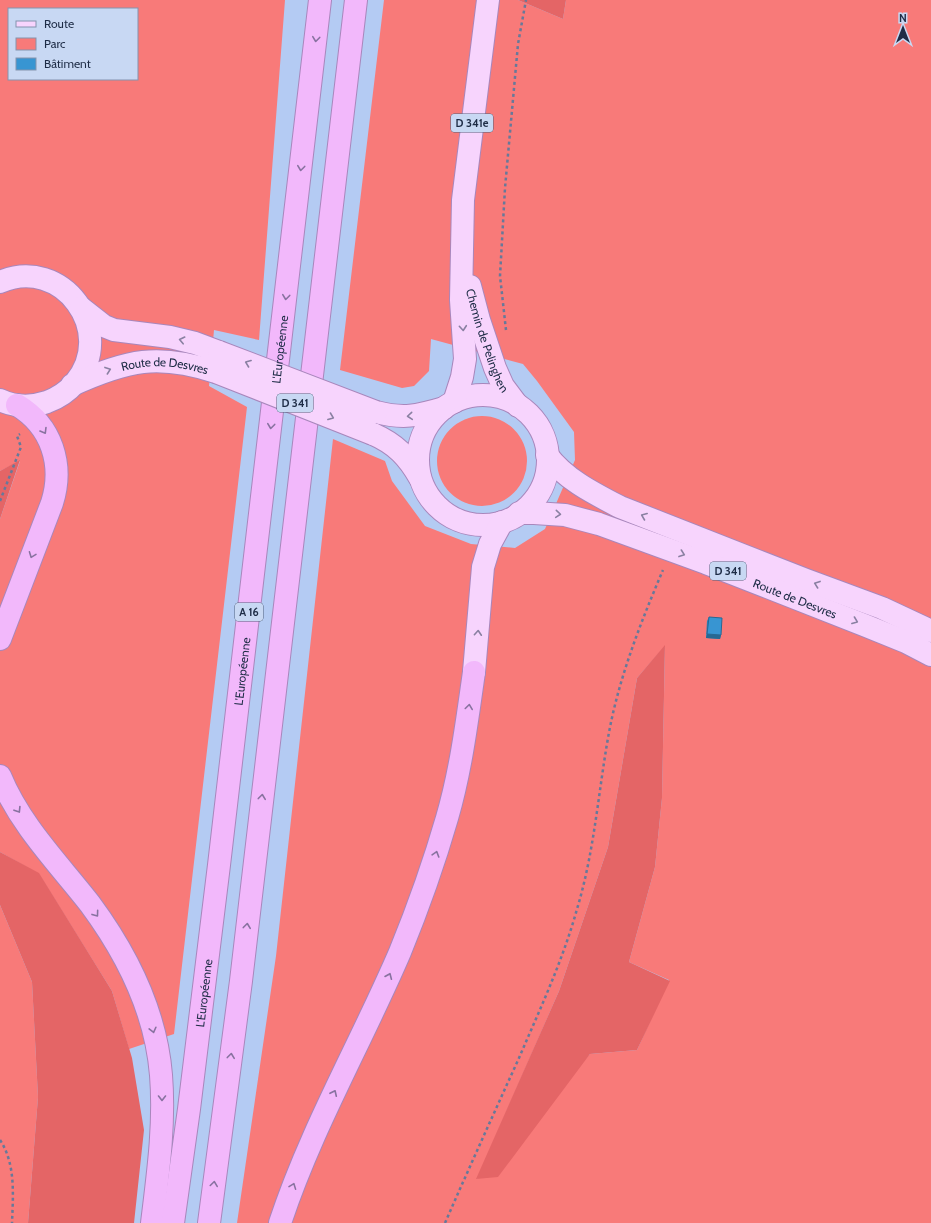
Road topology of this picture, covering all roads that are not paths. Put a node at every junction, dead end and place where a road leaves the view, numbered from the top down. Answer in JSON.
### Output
{"nodes":[{"id":1,"x":320,"y":0,"type":"edge"},
{"id":2,"x":356,"y":0,"type":"edge"},
{"id":3,"x":488,"y":0,"type":"edge"},
{"id":4,"x":463,"y":247,"type":"junction"},
{"id":5,"x":0,"y":282,"type":"edge"},
{"id":6,"x":81,"y":308,"type":"junction"},
{"id":7,"x":218,"y":362,"type":"junction"},
{"id":8,"x":72,"y":385,"type":"junction"},
{"id":9,"x":8,"y":402,"type":"edge"},
{"id":10,"x":449,"y":405,"type":"junction"},
{"id":11,"x":518,"y":406,"type":"junction"},
{"id":12,"x":547,"y":455,"type":"junction"},
{"id":13,"x":421,"y":479,"type":"junction"},
{"id":14,"x":511,"y":518,"type":"junction"},
{"id":15,"x":931,"y":631,"type":"edge"},
{"id":16,"x":0,"y":639,"type":"edge"},
{"id":17,"x":931,"y":655,"type":"edge"},
{"id":18,"x":474,"y":672,"type":"joint"},
{"id":19,"x":0,"y":776,"type":"edge"},
{"id":20,"x":152,"y":1223,"type":"edge"},
{"id":21,"x":173,"y":1223,"type":"edge"},
{"id":22,"x":209,"y":1223,"type":"edge"},
{"id":23,"x":280,"y":1223,"type":"edge"}],
"edges":[{"from":1,"to":21,"type":"highway","name":"L'Européenne","number":"A 16","one_way":true},
{"from":22,"to":2,"type":"highway","one_way":true},
{"from":3,"to":4,"type":"main road","name":"Chemin de Pelinghen","number":"D 341e"},
{"from":4,"to":10,"type":"main road","name":"Chemin de Pelinghen","number":"D 341e","one_way":true},
{"from":4,"to":11,"type":"main road","name":"Chemin de Pelinghen","number":"D 341e"},
{"from":5,"to":6,"type":"main road"},
{"from":7,"to":6,"type":"main road","name":"Route de Desvres","number":"D 341","one_way":true},
{"from":6,"to":8,"type":"main road"},
{"from":8,"to":7,"type":"main road","name":"Route de Desvres","number":"D 341","one_way":true},
{"from":10,"to":7,"type":"main road","name":"Route de Desvres","number":"D 341","one_way":true,"bridge":true},
{"from":7,"to":13,"type":"main road","name":"Route de Desvres","number":"D 341","one_way":true,"bridge":true},
{"from":8,"to":9,"type":"main road"},
{"from":9,"to":16,"type":"highway","one_way":true},
{"from":10,"to":11,"type":"main road"},
{"from":10,"to":13,"type":"main road"},
{"from":11,"to":12,"type":"main road"},
{"from":12,"to":14,"type":"main road"},
{"from":15,"to":12,"type":"main road","name":"Route de Desvres","number":"D 341","one_way":true},
{"from":13,"to":14,"type":"main road"},
{"from":14,"to":17,"type":"main road","name":"Route de Desvres","number":"D 341","one_way":true},
{"from":18,"to":14,"type":"main road","one_way":true},
{"from":23,"to":18,"type":"highway","one_way":true},
{"from":19,"to":20,"type":"highway","one_way":true}]}
